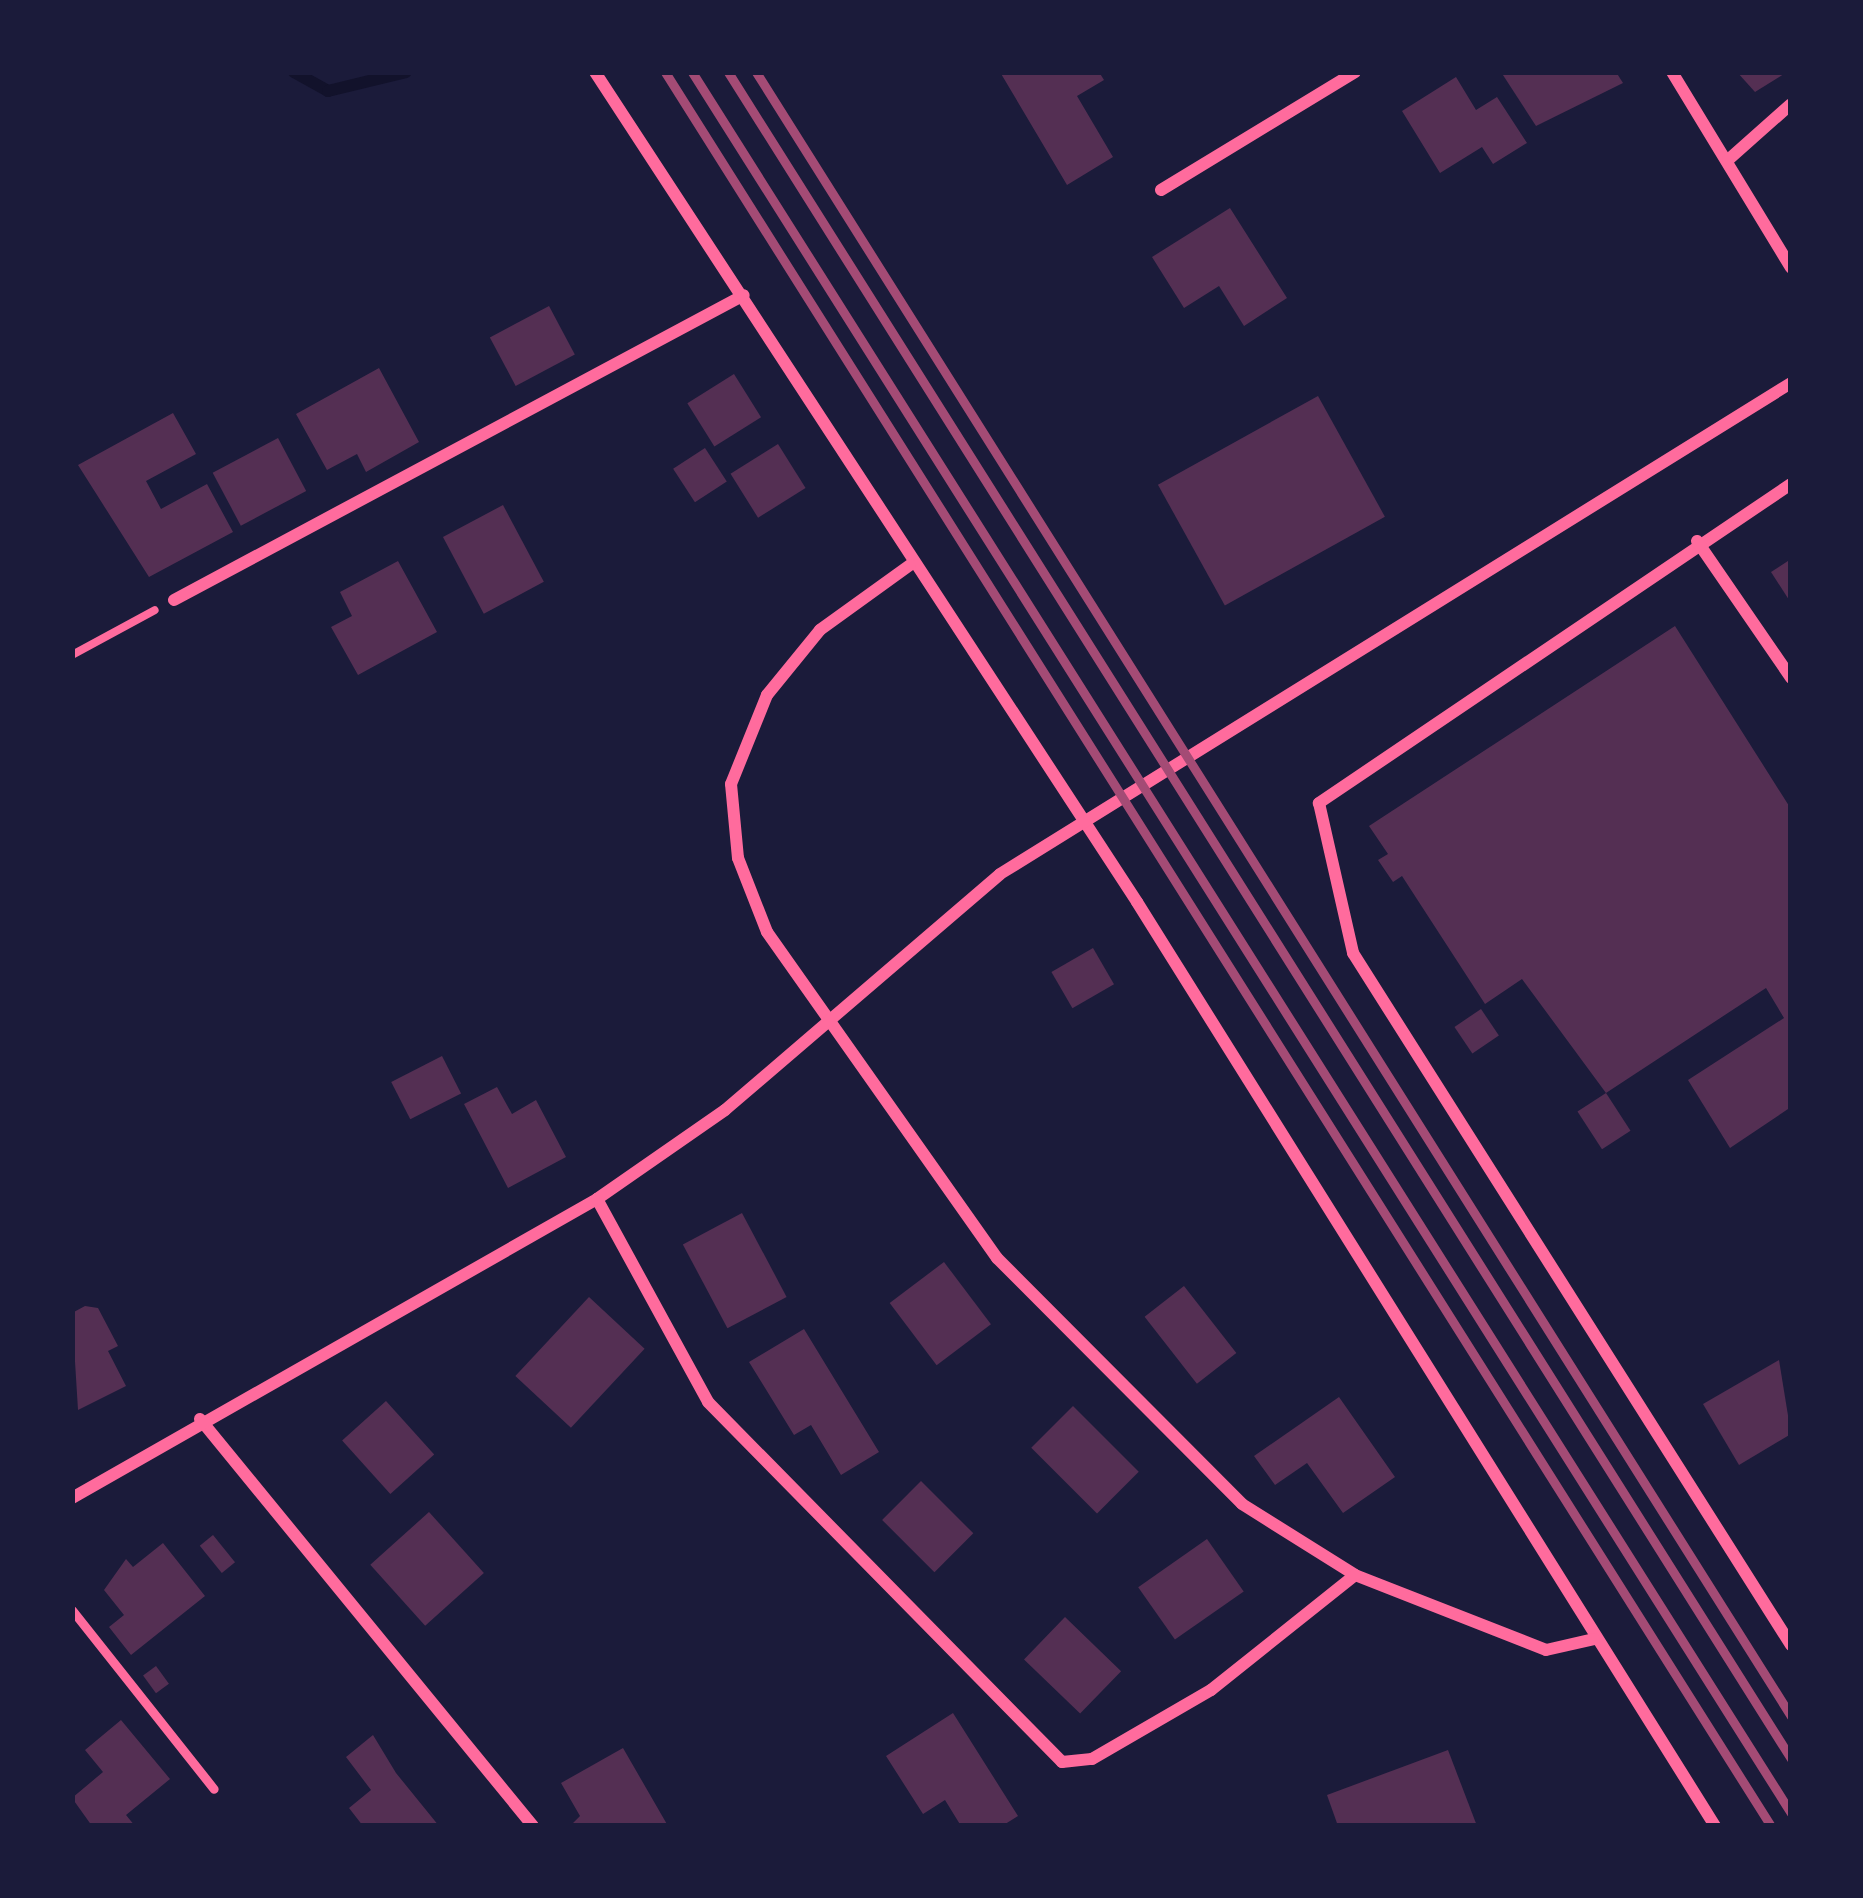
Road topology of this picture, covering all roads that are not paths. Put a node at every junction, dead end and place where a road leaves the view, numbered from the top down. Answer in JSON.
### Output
{"nodes":[{"id":1,"x":595,"y":72,"type":"edge"},
{"id":2,"x":1355,"y":72,"type":"edge"},
{"id":3,"x":1672,"y":72,"type":"edge"},
{"id":4,"x":1791,"y":104,"type":"edge"},
{"id":5,"x":1728,"y":160,"type":"junction"},
{"id":6,"x":1161,"y":190,"type":"dead end"},
{"id":7,"x":1791,"y":268,"type":"edge"},
{"id":8,"x":743,"y":295,"type":"junction"},
{"id":9,"x":1791,"y":383,"type":"edge"},
{"id":10,"x":1791,"y":484,"type":"edge"},
{"id":11,"x":1697,"y":541,"type":"junction"},
{"id":12,"x":910,"y":565,"type":"junction"},
{"id":13,"x":175,"y":600,"type":"road end"},
{"id":14,"x":1791,"y":678,"type":"edge"},
{"id":15,"x":824,"y":1018,"type":"junction"},
{"id":16,"x":597,"y":1198,"type":"junction"},
{"id":17,"x":200,"y":1419,"type":"junction"},
{"id":18,"x":72,"y":1498,"type":"edge"},
{"id":19,"x":1355,"y":1575,"type":"junction"},
{"id":20,"x":72,"y":1610,"type":"edge"},
{"id":21,"x":1594,"y":1639,"type":"junction"},
{"id":22,"x":1791,"y":1645,"type":"edge"},
{"id":23,"x":214,"y":1789,"type":"dead end"},
{"id":24,"x":533,"y":1826,"type":"edge"},
{"id":25,"x":1714,"y":1826,"type":"edge"}],
"edges":[{"from":1,"to":8,"type":"street"},
{"from":2,"to":6,"type":"street"},
{"from":3,"to":5,"type":"street"},
{"from":4,"to":5,"type":"street"},
{"from":5,"to":7,"type":"street"},
{"from":8,"to":12,"type":"street"},
{"from":8,"to":13,"type":"street"},
{"from":9,"to":15,"type":"street"},
{"from":10,"to":11,"type":"street"},
{"from":11,"to":14,"type":"street"},
{"from":11,"to":22,"type":"street"},
{"from":12,"to":15,"type":"street"},
{"from":12,"to":21,"type":"street"},
{"from":15,"to":16,"type":"street"},
{"from":15,"to":19,"type":"street"},
{"from":16,"to":17,"type":"street"},
{"from":16,"to":19,"type":"street"},
{"from":17,"to":18,"type":"street"},
{"from":17,"to":24,"type":"street"},
{"from":19,"to":21,"type":"street"},
{"from":20,"to":23,"type":"lane"},
{"from":21,"to":25,"type":"street"}]}
